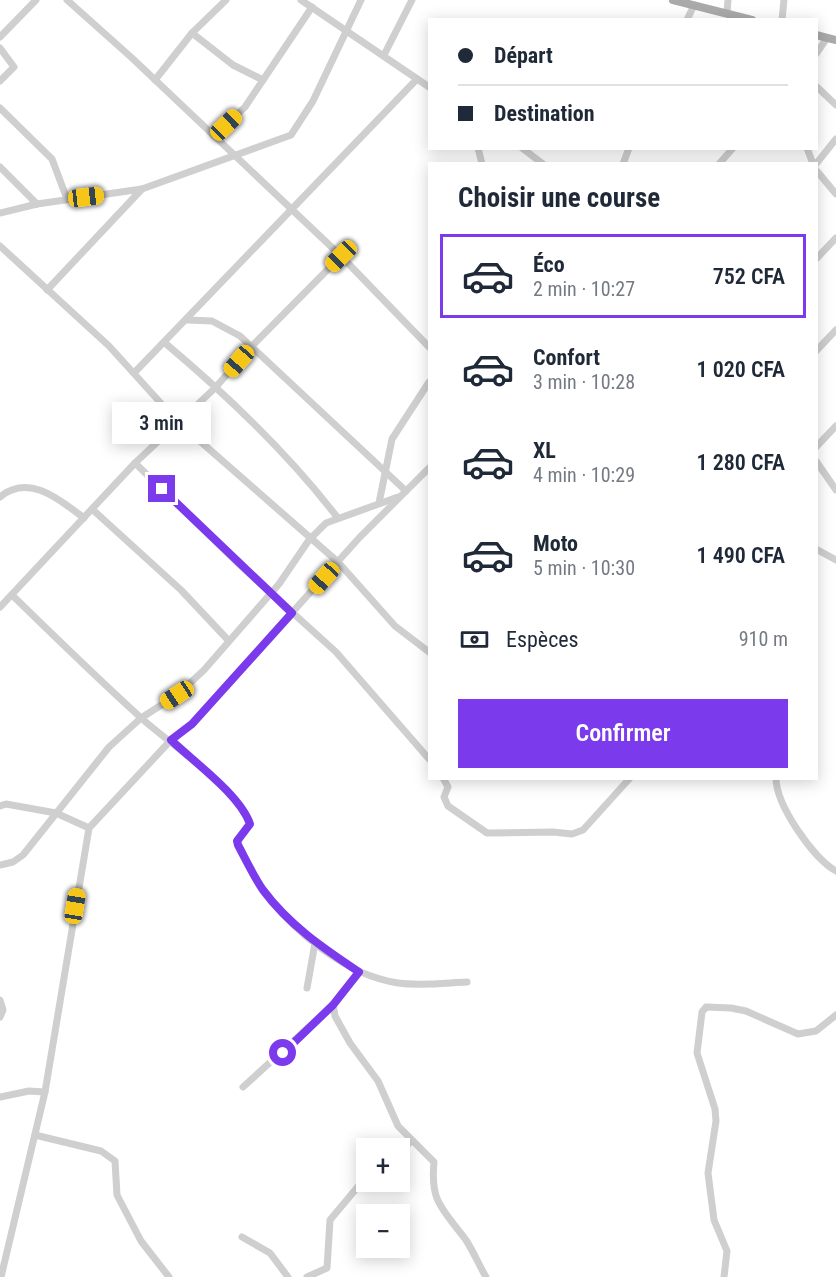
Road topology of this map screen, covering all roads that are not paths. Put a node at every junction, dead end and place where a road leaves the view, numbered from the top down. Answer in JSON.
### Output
{"nodes":[{"id":1,"x":36,"y":0,"type":"edge"},
{"id":2,"x":67,"y":0,"type":"edge"},
{"id":3,"x":226,"y":0,"type":"edge"},
{"id":4,"x":301,"y":0,"type":"edge"},
{"id":5,"x":361,"y":0,"type":"edge"},
{"id":6,"x":412,"y":0,"type":"edge"},
{"id":7,"x":676,"y":0,"type":"edge"},
{"id":8,"x":729,"y":0,"type":"edge"},
{"id":9,"x":784,"y":0,"type":"edge"},
{"id":10,"x":694,"y":5,"type":"junction"},
{"id":11,"x":312,"y":7,"type":"junction"},
{"id":12,"x":727,"y":13,"type":"junction"},
{"id":13,"x":688,"y":18,"type":"edge"},
{"id":14,"x":745,"y":18,"type":"edge"},
{"id":15,"x":782,"y":18,"type":"edge"},
{"id":16,"x":346,"y":29,"type":"junction"},
{"id":17,"x":192,"y":33,"type":"junction"},
{"id":18,"x":0,"y":37,"type":"edge"},
{"id":19,"x":832,"y":39,"type":"edge"},
{"id":20,"x":0,"y":48,"type":"edge"},
{"id":21,"x":818,"y":52,"type":"edge"},
{"id":22,"x":384,"y":55,"type":"junction"},
{"id":23,"x":417,"y":79,"type":"junction"},
{"id":24,"x":155,"y":80,"type":"junction"},
{"id":25,"x":263,"y":80,"type":"junction"},
{"id":26,"x":0,"y":81,"type":"edge"},
{"id":27,"x":428,"y":86,"type":"edge"},
{"id":28,"x":818,"y":88,"type":"edge"},
{"id":29,"x":836,"y":105,"type":"edge"},
{"id":30,"x":0,"y":108,"type":"edge"},
{"id":31,"x":214,"y":136,"type":"junction"},
{"id":32,"x":836,"y":139,"type":"edge"},
{"id":33,"x":525,"y":150,"type":"edge"},
{"id":34,"x":731,"y":150,"type":"edge"},
{"id":35,"x":232,"y":155,"type":"junction"},
{"id":36,"x":540,"y":162,"type":"edge"},
{"id":37,"x":721,"y":162,"type":"edge"},
{"id":38,"x":816,"y":162,"type":"edge"},
{"id":39,"x":0,"y":167,"type":"edge"},
{"id":40,"x":818,"y":172,"type":"edge"},
{"id":41,"x":142,"y":189,"type":"junction"},
{"id":42,"x":836,"y":194,"type":"edge"},
{"id":43,"x":67,"y":199,"type":"junction"},
{"id":44,"x":37,"y":204,"type":"junction"},
{"id":45,"x":291,"y":209,"type":"junction"},
{"id":46,"x":0,"y":213,"type":"edge"},
{"id":47,"x":836,"y":238,"type":"edge"},
{"id":48,"x":0,"y":246,"type":"edge"},
{"id":49,"x":341,"y":256,"type":"junction"},
{"id":50,"x":818,"y":257,"type":"edge"},
{"id":51,"x":47,"y":290,"type":"junction"},
{"id":52,"x":187,"y":320,"type":"junction"},
{"id":53,"x":836,"y":330,"type":"edge"},
{"id":54,"x":165,"y":343,"type":"junction"},
{"id":55,"x":818,"y":345,"type":"edge"},
{"id":56,"x":428,"y":346,"type":"edge"},
{"id":57,"x":251,"y":347,"type":"junction"},
{"id":58,"x":134,"y":373,"type":"junction"},
{"id":59,"x":428,"y":384,"type":"edge"},
{"id":60,"x":215,"y":388,"type":"junction"},
{"id":61,"x":177,"y":421,"type":"junction"},
{"id":62,"x":836,"y":426,"type":"edge"},
{"id":63,"x":818,"y":445,"type":"edge"},
{"id":64,"x":135,"y":463,"type":"junction"},
{"id":65,"x":818,"y":464,"type":"edge"},
{"id":66,"x":428,"y":469,"type":"edge"},
{"id":67,"x":385,"y":473,"type":"junction"},
{"id":68,"x":836,"y":490,"type":"edge"},
{"id":69,"x":403,"y":494,"type":"junction"},
{"id":70,"x":0,"y":497,"type":"edge"},
{"id":71,"x":379,"y":503,"type":"junction"},
{"id":72,"x":93,"y":510,"type":"junction"},
{"id":73,"x":337,"y":517,"type":"junction"},
{"id":74,"x":84,"y":518,"type":"junction"},
{"id":75,"x":309,"y":540,"type":"junction"},
{"id":76,"x":818,"y":550,"type":"edge"},
{"id":77,"x":836,"y":560,"type":"edge"},
{"id":78,"x":338,"y":562,"type":"junction"},
{"id":79,"x":271,"y":593,"type":"junction"},
{"id":80,"x":12,"y":595,"type":"junction"},
{"id":81,"x":0,"y":607,"type":"edge"},
{"id":82,"x":292,"y":613,"type":"junction"},
{"id":83,"x":228,"y":640,"type":"junction"},
{"id":84,"x":428,"y":651,"type":"edge"},
{"id":85,"x":141,"y":718,"type":"junction"},
{"id":86,"x":171,"y":740,"type":"junction"},
{"id":87,"x":428,"y":758,"type":"edge"},
{"id":88,"x":443,"y":780,"type":"edge"},
{"id":89,"x":628,"y":780,"type":"edge"},
{"id":90,"x":776,"y":780,"type":"edge"},
{"id":91,"x":0,"y":806,"type":"edge"},
{"id":92,"x":56,"y":813,"type":"junction"},
{"id":93,"x":89,"y":828,"type":"junction"},
{"id":94,"x":0,"y":865,"type":"edge"},
{"id":95,"x":836,"y":871,"type":"edge"},
{"id":96,"x":315,"y":943,"type":"junction"},
{"id":97,"x":359,"y":972,"type":"junction"},
{"id":98,"x":467,"y":982,"type":"dead end"},
{"id":99,"x":307,"y":988,"type":"dead end"},
{"id":100,"x":0,"y":1000,"type":"edge"},
{"id":101,"x":333,"y":1005,"type":"junction"},
{"id":102,"x":836,"y":1015,"type":"edge"},
{"id":103,"x":0,"y":1017,"type":"edge"},
{"id":104,"x":243,"y":1088,"type":"dead end"},
{"id":105,"x":45,"y":1092,"type":"junction"},
{"id":106,"x":0,"y":1097,"type":"edge"},
{"id":107,"x":35,"y":1135,"type":"junction"},
{"id":108,"x":412,"y":1141,"type":"joint"},
{"id":109,"x":356,"y":1190,"type":"edge"},
{"id":110,"x":242,"y":1237,"type":"dead end"},
{"id":111,"x":1,"y":1277,"type":"edge"},
{"id":112,"x":170,"y":1277,"type":"edge"},
{"id":113,"x":287,"y":1277,"type":"edge"},
{"id":114,"x":308,"y":1277,"type":"edge"},
{"id":115,"x":486,"y":1277,"type":"edge"},
{"id":116,"x":724,"y":1277,"type":"edge"}],
"edges":[{"from":1,"to":18,"type":"street"},
{"from":2,"to":24,"type":"street"},
{"from":3,"to":17,"type":"street"},
{"from":4,"to":11,"type":"street"},
{"from":5,"to":16,"type":"street"},
{"from":6,"to":22,"type":"street"},
{"from":7,"to":10,"type":"main road"},
{"from":8,"to":12,"type":"street"},
{"from":9,"to":15,"type":"street"},
{"from":10,"to":12,"type":"main road"},
{"from":10,"to":13,"type":"street"},
{"from":11,"to":16,"type":"street"},
{"from":11,"to":25,"type":"street"},
{"from":12,"to":14,"type":"main road"},
{"from":16,"to":22,"type":"street"},
{"from":16,"to":35,"type":"street"},
{"from":17,"to":24,"type":"street"},
{"from":17,"to":25,"type":"street"},
{"from":19,"to":21,"type":"street"},
{"from":20,"to":26,"type":"street"},
{"from":22,"to":23,"type":"street"},
{"from":23,"to":27,"type":"street"},
{"from":23,"to":45,"type":"street"},
{"from":24,"to":31,"type":"street"},
{"from":25,"to":31,"type":"street"},
{"from":28,"to":29,"type":"street"},
{"from":30,"to":43,"type":"street"},
{"from":31,"to":35,"type":"street"},
{"from":32,"to":38,"type":"street"},
{"from":33,"to":36,"type":"street"},
{"from":34,"to":37,"type":"street"},
{"from":35,"to":41,"type":"street"},
{"from":35,"to":45,"type":"street"},
{"from":39,"to":44,"type":"street"},
{"from":40,"to":42,"type":"street"},
{"from":41,"to":43,"type":"street"},
{"from":41,"to":51,"type":"street"},
{"from":43,"to":44,"type":"street"},
{"from":44,"to":46,"type":"street"},
{"from":45,"to":49,"type":"street"},
{"from":45,"to":52,"type":"street"},
{"from":47,"to":50,"type":"street"},
{"from":48,"to":51,"type":"street"},
{"from":49,"to":56,"type":"street"},
{"from":49,"to":57,"type":"street"},
{"from":51,"to":58,"type":"street"},
{"from":52,"to":54,"type":"street"},
{"from":52,"to":57,"type":"street"},
{"from":53,"to":55,"type":"street"},
{"from":54,"to":58,"type":"street"},
{"from":54,"to":60,"type":"street"},
{"from":57,"to":60,"type":"street"},
{"from":57,"to":67,"type":"street"},
{"from":58,"to":61,"type":"street"},
{"from":59,"to":67,"type":"street"},
{"from":60,"to":61,"type":"street"},
{"from":60,"to":73,"type":"street"},
{"from":61,"to":64,"type":"street"},
{"from":61,"to":75,"type":"street"},
{"from":62,"to":63,"type":"street"},
{"from":64,"to":72,"type":"street"},
{"from":64,"to":79,"type":"street"},
{"from":65,"to":68,"type":"street"},
{"from":66,"to":69,"type":"street"},
{"from":67,"to":69,"type":"street"},
{"from":67,"to":71,"type":"street"},
{"from":69,"to":71,"type":"street"},
{"from":69,"to":78,"type":"street"},
{"from":70,"to":74,"type":"street"},
{"from":71,"to":73,"type":"street"},
{"from":72,"to":74,"type":"street"},
{"from":72,"to":83,"type":"street"},
{"from":73,"to":75,"type":"street"},
{"from":74,"to":80,"type":"street"},
{"from":75,"to":78,"type":"street"},
{"from":75,"to":79,"type":"street"},
{"from":76,"to":77,"type":"street"},
{"from":78,"to":82,"type":"street"},
{"from":78,"to":84,"type":"street"},
{"from":79,"to":82,"type":"street"},
{"from":79,"to":83,"type":"street"},
{"from":80,"to":81,"type":"street"},
{"from":80,"to":85,"type":"street"},
{"from":82,"to":86,"type":"street"},
{"from":82,"to":87,"type":"street"},
{"from":83,"to":85,"type":"street"},
{"from":85,"to":86,"type":"street"},
{"from":85,"to":92,"type":"street"},
{"from":86,"to":93,"type":"street"},
{"from":86,"to":96,"type":"street"},
{"from":88,"to":89,"type":"street"},
{"from":90,"to":95,"type":"street"},
{"from":91,"to":92,"type":"street"},
{"from":92,"to":93,"type":"street"},
{"from":92,"to":94,"type":"street"},
{"from":93,"to":105,"type":"street"},
{"from":96,"to":97,"type":"street"},
{"from":96,"to":99,"type":"street"},
{"from":97,"to":98,"type":"street"},
{"from":97,"to":101,"type":"street"},
{"from":100,"to":103,"type":"street"},
{"from":101,"to":104,"type":"street"},
{"from":101,"to":108,"type":"street"},
{"from":102,"to":116,"type":"street"},
{"from":105,"to":106,"type":"street"},
{"from":105,"to":107,"type":"street"},
{"from":107,"to":111,"type":"street"},
{"from":107,"to":112,"type":"street"},
{"from":108,"to":115,"type":"street"},
{"from":109,"to":114,"type":"street"},
{"from":110,"to":113,"type":"street"}]}
